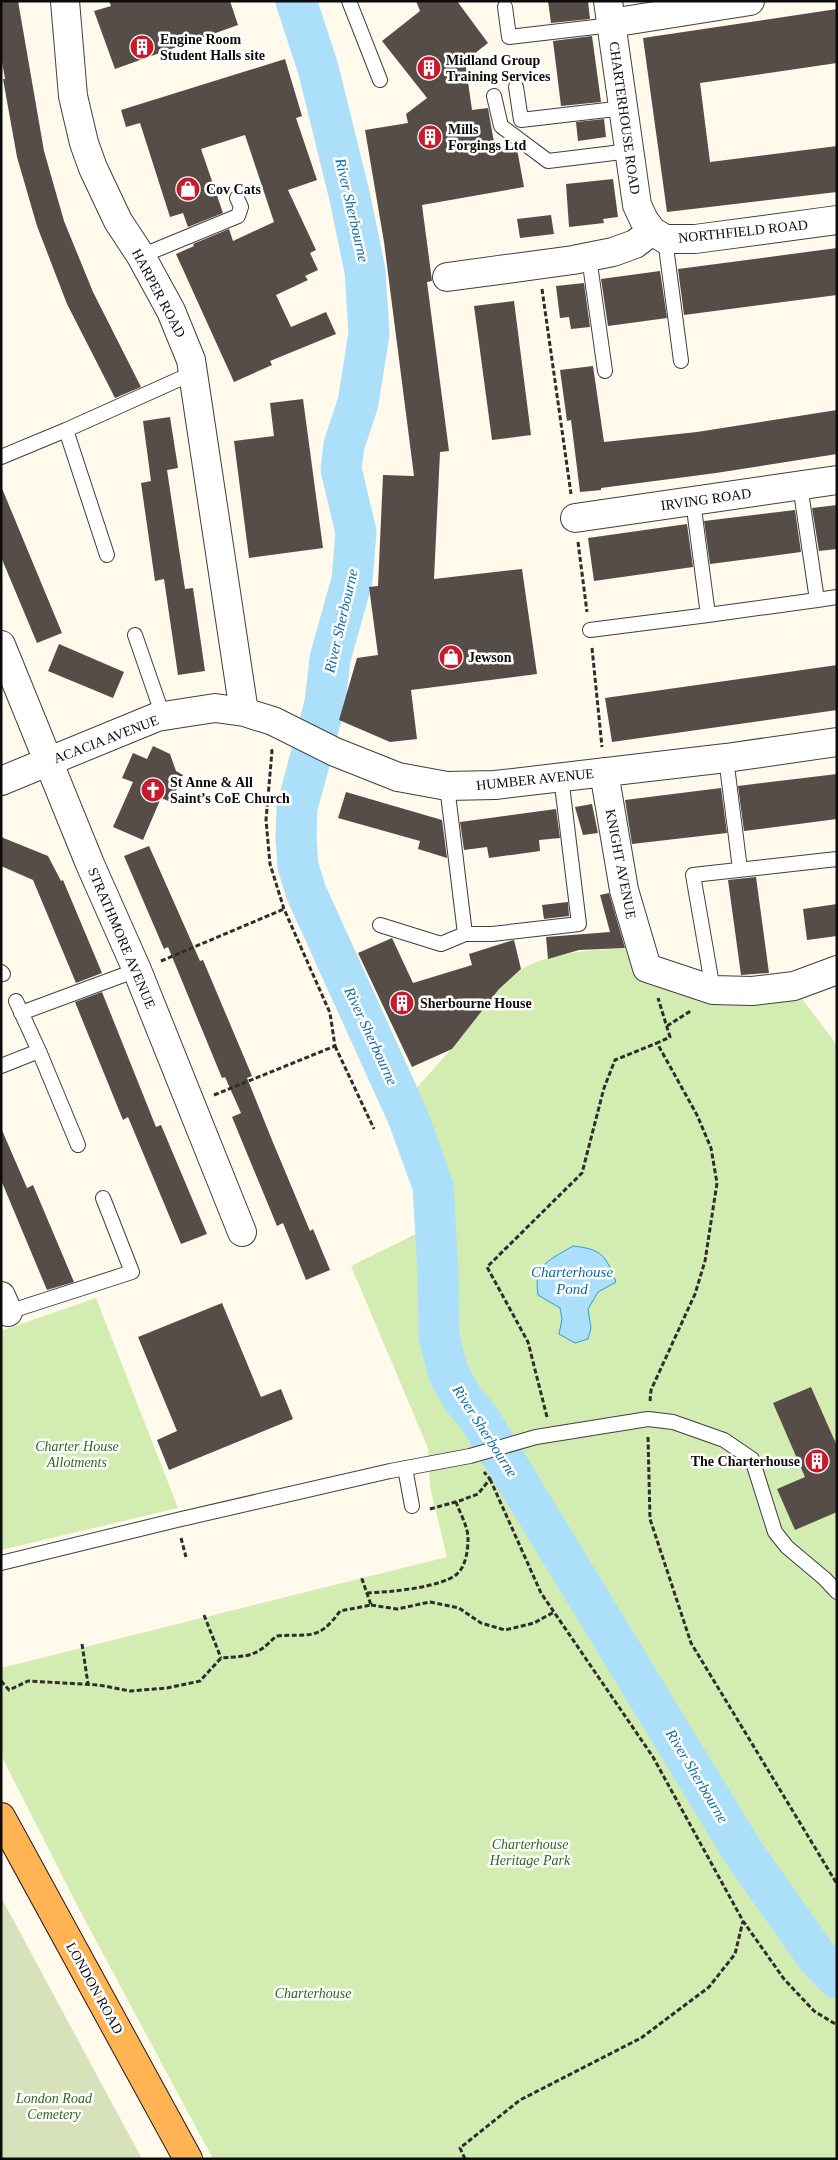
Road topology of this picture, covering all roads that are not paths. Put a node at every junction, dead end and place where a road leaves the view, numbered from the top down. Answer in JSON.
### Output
{"nodes":[{"id":1,"x":65,"y":1,"type":"edge"},
{"id":2,"x":349,"y":1,"type":"edge"},
{"id":3,"x":736,"y":2,"type":"edge"},
{"id":4,"x":505,"y":7,"type":"dead end"},
{"id":5,"x":610,"y":16,"type":"edge"},
{"id":6,"x":380,"y":80,"type":"dead end"},
{"id":7,"x":516,"y":87,"type":"dead end"},
{"id":8,"x":494,"y":96,"type":"dead end"},
{"id":9,"x":624,"y":108,"type":"junction"},
{"id":10,"x":630,"y":151,"type":"junction"},
{"id":11,"x":237,"y":198,"type":"dead end"},
{"id":12,"x":837,"y":220,"type":"edge"},
{"id":13,"x":658,"y":235,"type":"junction"},
{"id":14,"x":141,"y":256,"type":"junction"},
{"id":15,"x":589,"y":257,"type":"junction"},
{"id":16,"x":447,"y":277,"type":"dead end"},
{"id":17,"x":681,"y":361,"type":"dead end"},
{"id":18,"x":605,"y":372,"type":"dead end"},
{"id":19,"x":193,"y":373,"type":"junction"},
{"id":20,"x":66,"y":430,"type":"junction"},
{"id":21,"x":1,"y":457,"type":"edge"},
{"id":22,"x":837,"y":480,"type":"edge"},
{"id":23,"x":800,"y":485,"type":"junction"},
{"id":24,"x":693,"y":501,"type":"junction"},
{"id":25,"x":575,"y":518,"type":"dead end"},
{"id":26,"x":107,"y":555,"type":"dead end"},
{"id":27,"x":837,"y":597,"type":"edge"},
{"id":28,"x":817,"y":600,"type":"junction"},
{"id":29,"x":708,"y":615,"type":"junction"},
{"id":30,"x":590,"y":630,"type":"dead end"},
{"id":31,"x":135,"y":635,"type":"dead end"},
{"id":32,"x":1,"y":645,"type":"edge"},
{"id":33,"x":244,"y":712,"type":"junction"},
{"id":34,"x":163,"y":716,"type":"junction"},
{"id":35,"x":837,"y":742,"type":"edge"},
{"id":36,"x":726,"y":758,"type":"junction"},
{"id":37,"x":48,"y":761,"type":"junction"},
{"id":38,"x":604,"y":772,"type":"junction"},
{"id":39,"x":561,"y":777,"type":"junction"},
{"id":40,"x":1,"y":781,"type":"edge"},
{"id":41,"x":448,"y":786,"type":"junction"},
{"id":42,"x":837,"y":859,"type":"edge"},
{"id":43,"x":740,"y":869,"type":"junction"},
{"id":44,"x":380,"y":925,"type":"dead end"},
{"id":45,"x":465,"y":934,"type":"junction"},
{"id":46,"x":137,"y":970,"type":"junction"},
{"id":47,"x":837,"y":970,"type":"edge"},
{"id":48,"x":713,"y":990,"type":"junction"},
{"id":49,"x":39,"y":1051,"type":"junction"},
{"id":50,"x":1,"y":1066,"type":"edge"},
{"id":51,"x":78,"y":1145,"type":"dead end"},
{"id":52,"x":103,"y":1198,"type":"dead end"},
{"id":53,"x":242,"y":1232,"type":"dead end"},
{"id":54,"x":5,"y":1304,"type":"edge"},
{"id":55,"x":405,"y":1468,"type":"junction"},
{"id":56,"x":412,"y":1506,"type":"dead end"},
{"id":57,"x":1,"y":1563,"type":"edge"},
{"id":58,"x":837,"y":1592,"type":"edge"},
{"id":59,"x":1,"y":1817,"type":"edge"},
{"id":60,"x":188,"y":2159,"type":"edge"}],
"edges":[{"from":1,"to":14,"type":"street","name":"HARPER ROAD"},
{"from":2,"to":6,"type":"lane"},
{"from":3,"to":5,"type":"street"},
{"from":4,"to":5,"type":"lane"},
{"from":5,"to":9,"type":"street","name":"CHARTERHOUSE ROAD"},
{"from":7,"to":9,"type":"lane"},
{"from":8,"to":10,"type":"lane"},
{"from":9,"to":10,"type":"street","name":"CHARTERHOUSE ROAD"},
{"from":10,"to":13,"type":"street","name":"CHARTERHOUSE ROAD"},
{"from":11,"to":14,"type":"lane"},
{"from":12,"to":13,"type":"street","name":"NORTHFIELD ROAD"},
{"from":13,"to":15,"type":"street"},
{"from":13,"to":17,"type":"lane"},
{"from":14,"to":19,"type":"street","name":"HARPER ROAD"},
{"from":15,"to":16,"type":"street"},
{"from":15,"to":18,"type":"lane"},
{"from":19,"to":20,"type":"lane"},
{"from":19,"to":33,"type":"street","name":"HARPER ROAD"},
{"from":20,"to":21,"type":"lane"},
{"from":20,"to":26,"type":"lane"},
{"from":22,"to":23,"type":"street","name":"IRVING ROAD"},
{"from":23,"to":24,"type":"street","name":"IRVING ROAD"},
{"from":23,"to":28,"type":"lane"},
{"from":24,"to":25,"type":"street","name":"IRVING ROAD"},
{"from":24,"to":29,"type":"lane"},
{"from":27,"to":28,"type":"lane"},
{"from":28,"to":29,"type":"lane"},
{"from":29,"to":30,"type":"lane"},
{"from":31,"to":34,"type":"lane"},
{"from":32,"to":37,"type":"street","name":"STRATHMORE AVENUE"},
{"from":33,"to":34,"type":"street","name":"ACACIA AVENUE"},
{"from":33,"to":41,"type":"street","name":"HUMBER AVENUE"},
{"from":34,"to":37,"type":"street","name":"ACACIA AVENUE"},
{"from":35,"to":36,"type":"street","name":"HUMBER AVENUE"},
{"from":36,"to":38,"type":"street","name":"HUMBER AVENUE"},
{"from":36,"to":43,"type":"lane"},
{"from":37,"to":40,"type":"street","name":"ACACIA AVENUE"},
{"from":37,"to":46,"type":"street","name":"STRATHMORE AVENUE"},
{"from":38,"to":39,"type":"street","name":"HUMBER AVENUE"},
{"from":38,"to":48,"type":"street","name":"KNIGHT AVENUE"},
{"from":39,"to":41,"type":"street","name":"HUMBER AVENUE"},
{"from":39,"to":45,"type":"lane"},
{"from":41,"to":45,"type":"lane"},
{"from":42,"to":43,"type":"lane"},
{"from":43,"to":48,"type":"lane"},
{"from":44,"to":45,"type":"lane"},
{"from":46,"to":49,"type":"lane"},
{"from":46,"to":53,"type":"street","name":"STRATHMORE AVENUE"},
{"from":47,"to":48,"type":"street"},
{"from":49,"to":50,"type":"lane"},
{"from":49,"to":51,"type":"lane"},
{"from":52,"to":54,"type":"lane"},
{"from":55,"to":56,"type":"lane"},
{"from":55,"to":57,"type":"lane"},
{"from":55,"to":58,"type":"lane"},
{"from":59,"to":60,"type":"highway","name":"LONDON ROAD"}]}
